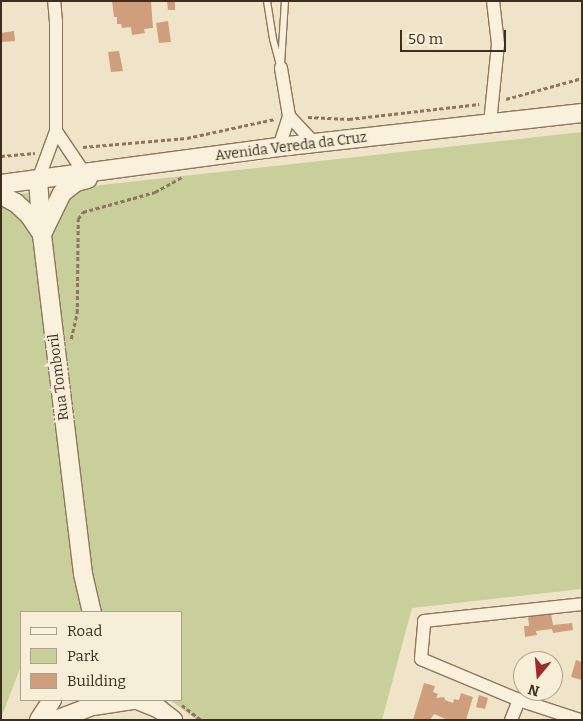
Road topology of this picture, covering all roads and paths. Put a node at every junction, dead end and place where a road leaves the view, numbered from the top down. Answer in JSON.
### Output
{"nodes":[{"id":1,"x":54,"y":1,"type":"edge"},
{"id":2,"x":267,"y":1,"type":"edge"},
{"id":3,"x":285,"y":1,"type":"edge"},
{"id":4,"x":493,"y":1,"type":"edge"},
{"id":5,"x":281,"y":68,"type":"junction"},
{"id":6,"x":582,"y":113,"type":"edge"},
{"id":7,"x":289,"y":116,"type":"junction"},
{"id":8,"x":490,"y":123,"type":"junction"},
{"id":9,"x":56,"y":131,"type":"junction"},
{"id":10,"x":314,"y":143,"type":"junction"},
{"id":11,"x":279,"y":147,"type":"junction"},
{"id":12,"x":153,"y":164,"type":"junction"},
{"id":13,"x":85,"y":174,"type":"junction"},
{"id":14,"x":185,"y":175,"type":"dead end"},
{"id":15,"x":38,"y":180,"type":"junction"},
{"id":16,"x":1,"y":184,"type":"edge"},
{"id":17,"x":1,"y":196,"type":"edge"},
{"id":18,"x":42,"y":235,"type":"junction"},
{"id":19,"x":72,"y":348,"type":"dead end"},
{"id":20,"x":83,"y":574,"type":"junction"},
{"id":21,"x":582,"y":604,"type":"edge"},
{"id":22,"x":79,"y":611,"type":"edge"},
{"id":23,"x":92,"y":611,"type":"edge"},
{"id":24,"x":513,"y":697,"type":"edge"},
{"id":25,"x":51,"y":701,"type":"edge"},
{"id":26,"x":126,"y":701,"type":"edge"},
{"id":27,"x":139,"y":701,"type":"edge"},
{"id":28,"x":176,"y":701,"type":"edge"},
{"id":29,"x":519,"y":701,"type":"edge"},
{"id":30,"x":522,"y":701,"type":"edge"},
{"id":31,"x":39,"y":720,"type":"edge"},
{"id":32,"x":56,"y":720,"type":"edge"},
{"id":33,"x":173,"y":720,"type":"edge"},
{"id":34,"x":201,"y":720,"type":"edge"},
{"id":35,"x":511,"y":720,"type":"edge"},
{"id":36,"x":580,"y":720,"type":"edge"}],
"edges":[{"from":1,"to":9,"type":"street"},
{"from":2,"to":5,"type":"lane"},
{"from":3,"to":5,"type":"lane"},
{"from":4,"to":8,"type":"street"},
{"from":5,"to":7,"type":"street"},
{"from":6,"to":8,"type":"street","name":"Avenida Vereda da Cruz"},
{"from":7,"to":10,"type":"street"},
{"from":7,"to":11,"type":"street"},
{"from":8,"to":10,"type":"street","name":"Avenida Vereda da Cruz"},
{"from":9,"to":13,"type":"street"},
{"from":9,"to":15,"type":"street"},
{"from":10,"to":11,"type":"street","name":"Avenida Vereda da Cruz"},
{"from":11,"to":12,"type":"street","name":"Avenida Vereda da Cruz"},
{"from":12,"to":13,"type":"street","name":"Avenida Vereda da Cruz"},
{"from":12,"to":18,"type":"street"},
{"from":13,"to":15,"type":"street","name":"Avenida Vereda da Cruz"},
{"from":14,"to":19,"type":"path"},
{"from":15,"to":16,"type":"street","name":"Avenida Vereda da Cruz"},
{"from":15,"to":18,"type":"street","name":"Rua Tomboril"},
{"from":17,"to":18,"type":"street"},
{"from":18,"to":20,"type":"street","name":"Rua Tomboril"},
{"from":20,"to":22,"type":"street","name":"Rua Tomboril"},
{"from":20,"to":23,"type":"street","name":"Rua Tomboril"},
{"from":21,"to":24,"type":"street"},
{"from":25,"to":31,"type":"street"},
{"from":26,"to":32,"type":"street"},
{"from":27,"to":33,"type":"street"},
{"from":28,"to":34,"type":"path"},
{"from":29,"to":35,"type":"street"},
{"from":30,"to":36,"type":"street"}]}
